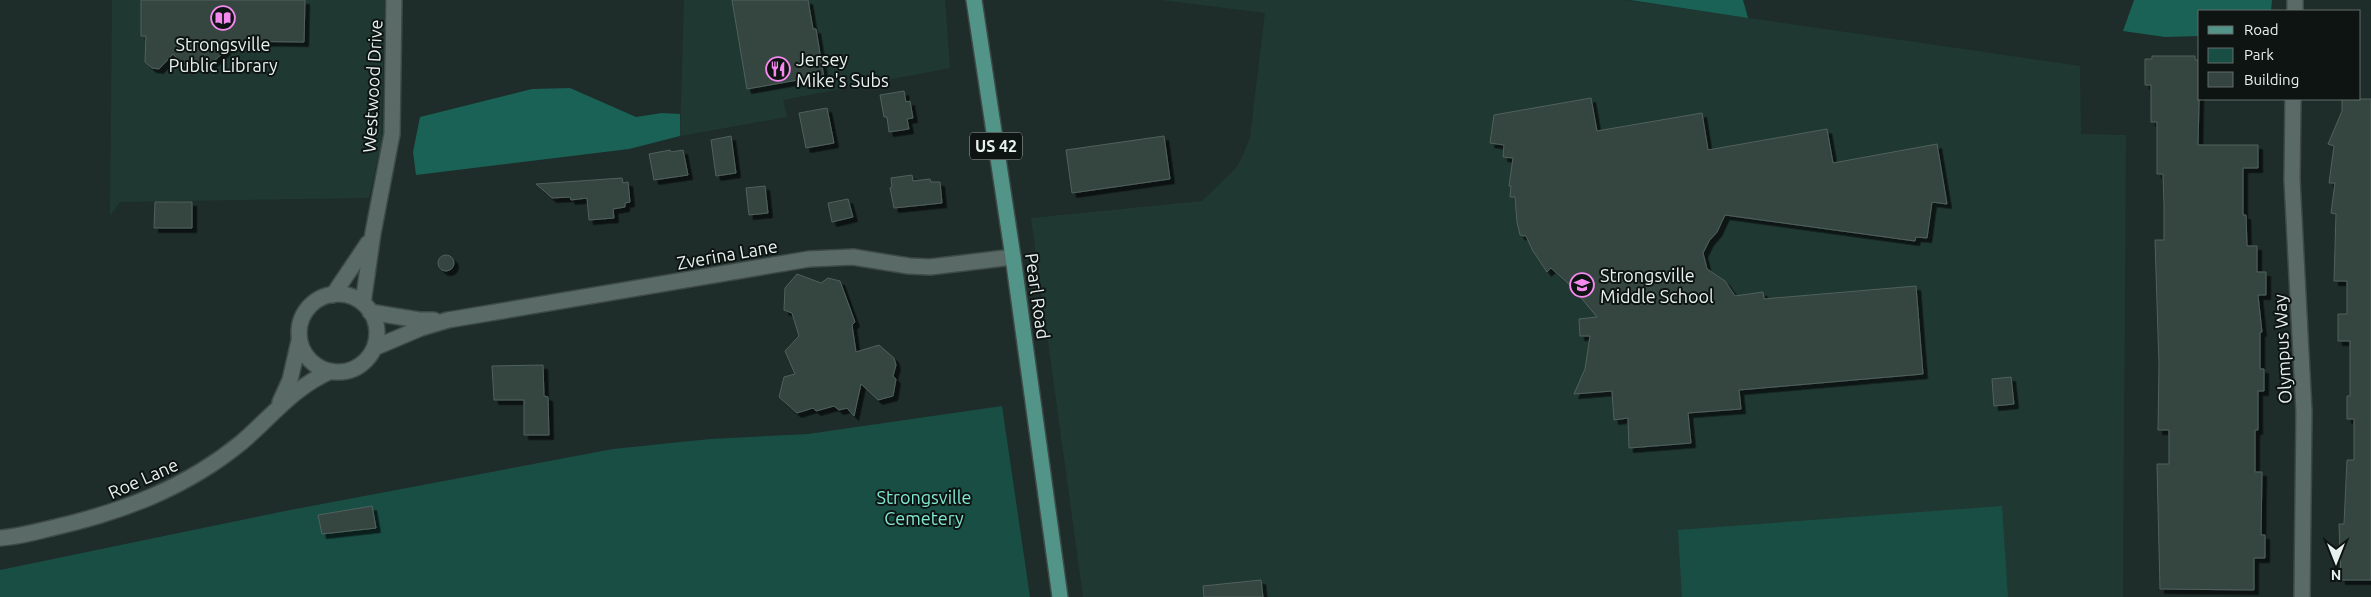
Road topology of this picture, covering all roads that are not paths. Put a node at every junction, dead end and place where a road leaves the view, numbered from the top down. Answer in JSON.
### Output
{"nodes":[{"id":1,"x":394,"y":0,"type":"edge"},
{"id":2,"x":974,"y":0,"type":"edge"},
{"id":3,"x":2293,"y":100,"type":"edge"},
{"id":4,"x":372,"y":232,"type":"junction"},
{"id":5,"x":1013,"y":257,"type":"junction"},
{"id":6,"x":333,"y":295,"type":"junction"},
{"id":7,"x":367,"y":308,"type":"junction"},
{"id":8,"x":448,"y":320,"type":"junction"},
{"id":9,"x":299,"y":340,"type":"junction"},
{"id":10,"x":374,"y":348,"type":"junction"},
{"id":11,"x":331,"y":371,"type":"junction"},
{"id":12,"x":279,"y":405,"type":"junction"},
{"id":13,"x":0,"y":538,"type":"edge"},
{"id":14,"x":1060,"y":597,"type":"edge"},
{"id":15,"x":2302,"y":597,"type":"edge"}],
"edges":[{"from":1,"to":4,"type":"street","name":"Westwood Drive"},
{"from":2,"to":5,"type":"main road","name":"Pearl Road","number":"US 42"},
{"from":3,"to":15,"type":"street","name":"Olympus Way"},
{"from":4,"to":6,"type":"street","name":"Westwood Drive"},
{"from":4,"to":7,"type":"street","name":"Westwood Drive"},
{"from":5,"to":8,"type":"street","name":"Zverina Lane"},
{"from":5,"to":14,"type":"main road","name":"Pearl Road","number":"US 42"},
{"from":6,"to":7,"type":"street"},
{"from":6,"to":9,"type":"street"},
{"from":7,"to":8,"type":"street","name":"Zverina Lane"},
{"from":7,"to":10,"type":"street"},
{"from":8,"to":10,"type":"street","name":"Zverina Lane"},
{"from":9,"to":11,"type":"street"},
{"from":9,"to":12,"type":"street","name":"Roe Lane"},
{"from":10,"to":11,"type":"street"},
{"from":11,"to":12,"type":"street","name":"Roe Lane"},
{"from":12,"to":13,"type":"street","name":"Roe Lane"}]}
